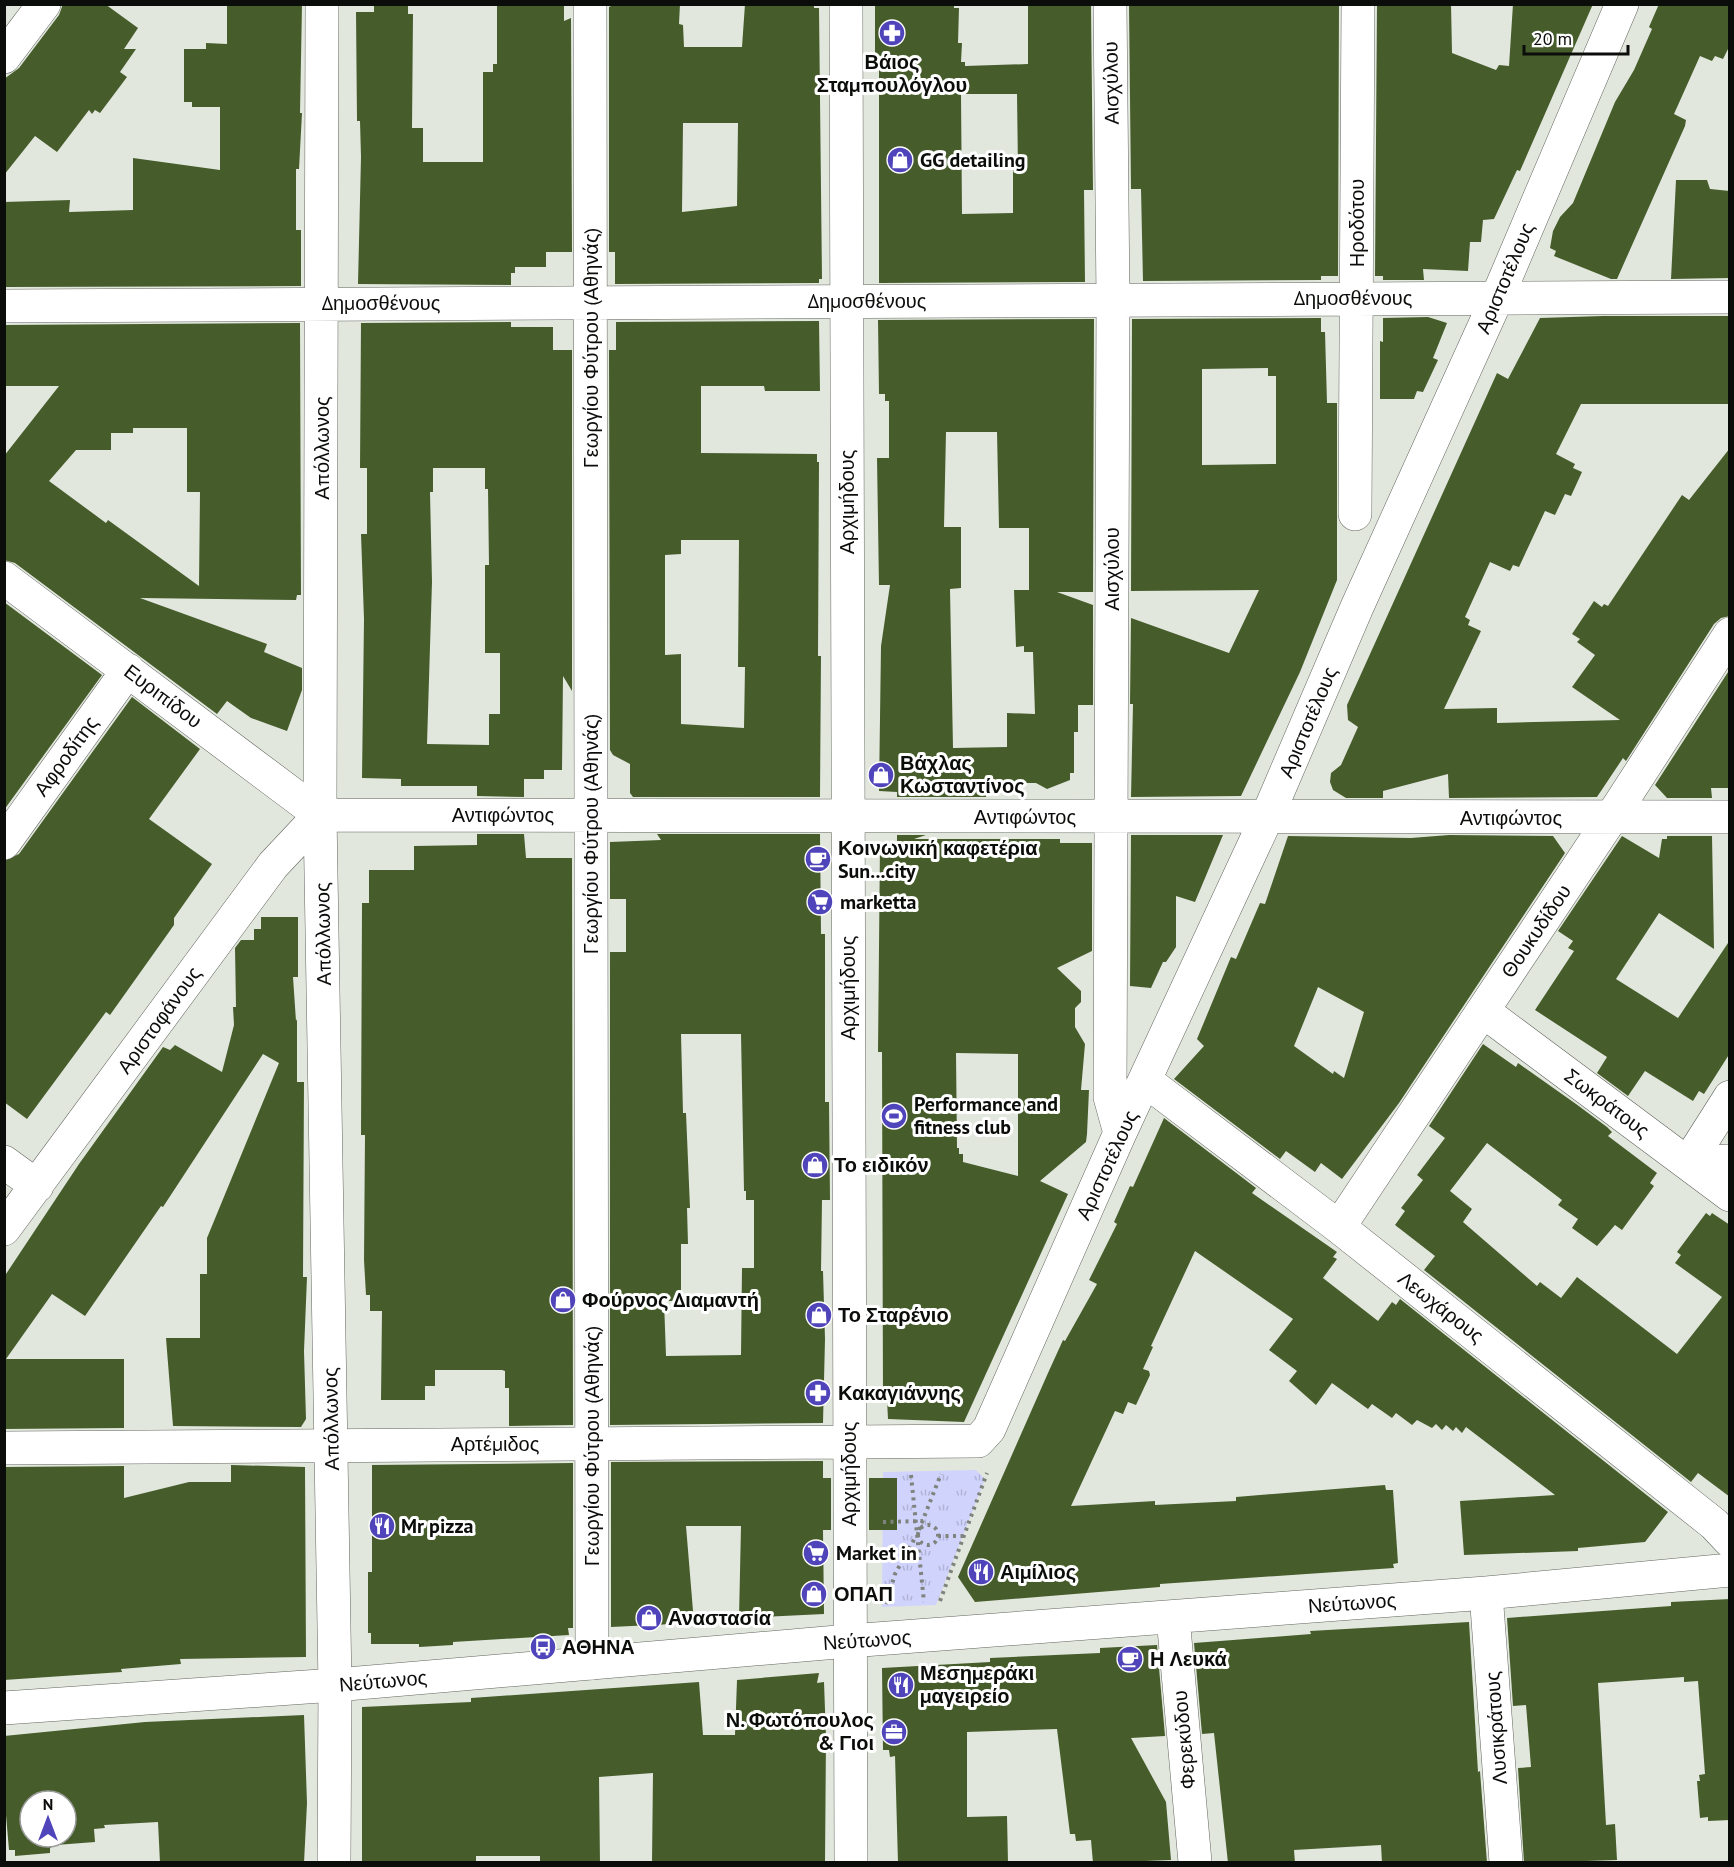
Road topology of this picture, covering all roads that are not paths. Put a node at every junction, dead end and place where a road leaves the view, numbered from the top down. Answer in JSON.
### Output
{"nodes":[{"id":1,"x":44,"y":4,"type":"edge"},
{"id":2,"x":322,"y":4,"type":"edge"},
{"id":3,"x":590,"y":4,"type":"edge"},
{"id":4,"x":846,"y":4,"type":"edge"},
{"id":5,"x":1110,"y":4,"type":"edge"},
{"id":6,"x":1358,"y":4,"type":"edge"},
{"id":7,"x":1615,"y":11,"type":"edge"},
{"id":8,"x":4,"y":57,"type":"edge"},
{"id":9,"x":1730,"y":297,"type":"edge"},
{"id":10,"x":1357,"y":298,"type":"junction"},
{"id":11,"x":1497,"y":298,"type":"junction"},
{"id":12,"x":1113,"y":300,"type":"junction"},
{"id":13,"x":846,"y":301,"type":"junction"},
{"id":14,"x":591,"y":302,"type":"junction"},
{"id":15,"x":322,"y":304,"type":"junction"},
{"id":16,"x":4,"y":306,"type":"edge"},
{"id":17,"x":1355,"y":514,"type":"dead end"},
{"id":18,"x":4,"y":578,"type":"edge"},
{"id":19,"x":1730,"y":634,"type":"edge"},
{"id":20,"x":128,"y":670,"type":"junction"},
{"id":21,"x":320,"y":815,"type":"junction"},
{"id":22,"x":591,"y":816,"type":"junction"},
{"id":23,"x":847,"y":816,"type":"junction"},
{"id":24,"x":1111,"y":817,"type":"junction"},
{"id":25,"x":1267,"y":817,"type":"junction"},
{"id":26,"x":1611,"y":818,"type":"junction"},
{"id":27,"x":1730,"y":818,"type":"edge"},
{"id":28,"x":4,"y":843,"type":"edge"},
{"id":29,"x":1483,"y":1011,"type":"junction"},
{"id":30,"x":1146,"y":1081,"type":"junction"},
{"id":31,"x":1730,"y":1097,"type":"edge"},
{"id":32,"x":1120,"y":1133,"type":"junction"},
{"id":33,"x":1730,"y":1161,"type":"edge"},
{"id":34,"x":4,"y":1162,"type":"edge"},
{"id":35,"x":1688,"y":1163,"type":"junction"},
{"id":36,"x":37,"y":1186,"type":"junction"},
{"id":37,"x":1730,"y":1196,"type":"edge"},
{"id":38,"x":1339,"y":1227,"type":"junction"},
{"id":39,"x":4,"y":1229,"type":"edge"},
{"id":40,"x":983,"y":1435,"type":"joint"},
{"id":41,"x":849,"y":1442,"type":"junction"},
{"id":42,"x":592,"y":1444,"type":"junction"},
{"id":43,"x":332,"y":1445,"type":"junction"},
{"id":44,"x":4,"y":1448,"type":"edge"},
{"id":45,"x":1730,"y":1541,"type":"edge"},
{"id":46,"x":1730,"y":1570,"type":"edge"},
{"id":47,"x":1486,"y":1593,"type":"junction"},
{"id":48,"x":1173,"y":1617,"type":"junction"},
{"id":49,"x":849,"y":1641,"type":"junction"},
{"id":50,"x":592,"y":1664,"type":"junction"},
{"id":51,"x":335,"y":1685,"type":"junction"},
{"id":52,"x":4,"y":1708,"type":"edge"},
{"id":53,"x":334,"y":1863,"type":"edge"},
{"id":54,"x":851,"y":1863,"type":"edge"},
{"id":55,"x":1195,"y":1863,"type":"edge"},
{"id":56,"x":1506,"y":1863,"type":"edge"}],
"edges":[{"from":1,"to":8,"type":"street"},
{"from":2,"to":15,"type":"street","name":"Απόλλωνος"},
{"from":3,"to":14,"type":"street","name":"Γεωργίου Φύτρου (Αθηνάς)"},
{"from":4,"to":13,"type":"street","name":"Αρχιμήδους"},
{"from":5,"to":12,"type":"street","name":"Αισχύλου"},
{"from":6,"to":10,"type":"street","name":"Ηροδότου"},
{"from":7,"to":11,"type":"street","name":"Αριστοτέλους"},
{"from":9,"to":11,"type":"street","name":"Δημοσθένους"},
{"from":10,"to":11,"type":"street","name":"Δημοσθένους"},
{"from":10,"to":12,"type":"street","name":"Δημοσθένους"},
{"from":10,"to":17,"type":"street","name":"Ηροδότου"},
{"from":11,"to":25,"type":"street","name":"Αριστοτέλους"},
{"from":12,"to":13,"type":"street","name":"Δημοσθένους"},
{"from":12,"to":24,"type":"street","name":"Αισχύλου"},
{"from":13,"to":14,"type":"street","name":"Δημοσθένους"},
{"from":13,"to":23,"type":"street","name":"Αρχιμήδους"},
{"from":14,"to":15,"type":"street","name":"Δημοσθένους"},
{"from":14,"to":22,"type":"street","name":"Γεωργίου Φύτρου (Αθηνάς)"},
{"from":15,"to":16,"type":"street","name":"Δημοσθένους"},
{"from":15,"to":21,"type":"street","name":"Απόλλωνος"},
{"from":18,"to":20,"type":"street","name":"Ευριπίδου"},
{"from":19,"to":26,"type":"street","name":"Θουκυδίδου"},
{"from":20,"to":21,"type":"street","name":"Ευριπίδου"},
{"from":20,"to":28,"type":"street","name":"Αφροδίτης"},
{"from":21,"to":22,"type":"street","name":"Αντιφώντος"},
{"from":21,"to":36,"type":"street","name":"Αριστοφάνους"},
{"from":21,"to":43,"type":"street","name":"Απόλλωνος"},
{"from":22,"to":23,"type":"street","name":"Αντιφώντος"},
{"from":22,"to":42,"type":"street","name":"Γεωργίου Φύτρου (Αθηνάς)"},
{"from":23,"to":24,"type":"street","name":"Αντιφώντος"},
{"from":23,"to":41,"type":"street","name":"Αρχιμήδους"},
{"from":24,"to":25,"type":"street","name":"Αντιφώντος"},
{"from":24,"to":32,"type":"street","name":"Αισχύλου"},
{"from":25,"to":26,"type":"street","name":"Αντιφώντος"},
{"from":25,"to":30,"type":"street","name":"Αριστοτέλους"},
{"from":26,"to":27,"type":"street","name":"Αντιφώντος"},
{"from":26,"to":29,"type":"street","name":"Θουκυδίδου"},
{"from":29,"to":35,"type":"street","name":"Σωκράτους"},
{"from":29,"to":38,"type":"street","name":"Θουκυδίδου"},
{"from":30,"to":32,"type":"street","name":"Αριστοτέλους"},
{"from":30,"to":38,"type":"street","name":"Λεωχάρους"},
{"from":31,"to":35,"type":"street"},
{"from":32,"to":40,"type":"street","name":"Αριστοτέλους"},
{"from":33,"to":35,"type":"street"},
{"from":34,"to":36,"type":"street"},
{"from":35,"to":37,"type":"street","name":"Σωκράτους"},
{"from":36,"to":39,"type":"street","name":"Αριστοφάνους"},
{"from":38,"to":45,"type":"street","name":"Λεωχάρους"},
{"from":40,"to":41,"type":"street","name":"Αρτέμιδος"},
{"from":41,"to":42,"type":"street","name":"Αρτέμιδος"},
{"from":41,"to":49,"type":"street","name":"Αρχιμήδους"},
{"from":42,"to":43,"type":"street","name":"Αρτέμιδος"},
{"from":42,"to":50,"type":"street","name":"Γεωργίου Φύτρου (Αθηνάς)"},
{"from":43,"to":44,"type":"street","name":"Αρτέμιδος"},
{"from":43,"to":51,"type":"street","name":"Απόλλωνος"},
{"from":46,"to":47,"type":"street","name":"Νεύτωνος"},
{"from":47,"to":48,"type":"street","name":"Νεύτωνος"},
{"from":47,"to":56,"type":"street","name":"Λυσικράτους"},
{"from":48,"to":49,"type":"street","name":"Νεύτωνος"},
{"from":48,"to":55,"type":"street","name":"Φερεκύδου"},
{"from":49,"to":50,"type":"street","name":"Νεύτωνος"},
{"from":49,"to":54,"type":"street","name":"Αρχιμήδους"},
{"from":50,"to":51,"type":"street","name":"Νεύτωνος"},
{"from":51,"to":52,"type":"street","name":"Νεύτωνος"},
{"from":51,"to":53,"type":"street","name":"Απόλλωνος"}]}
